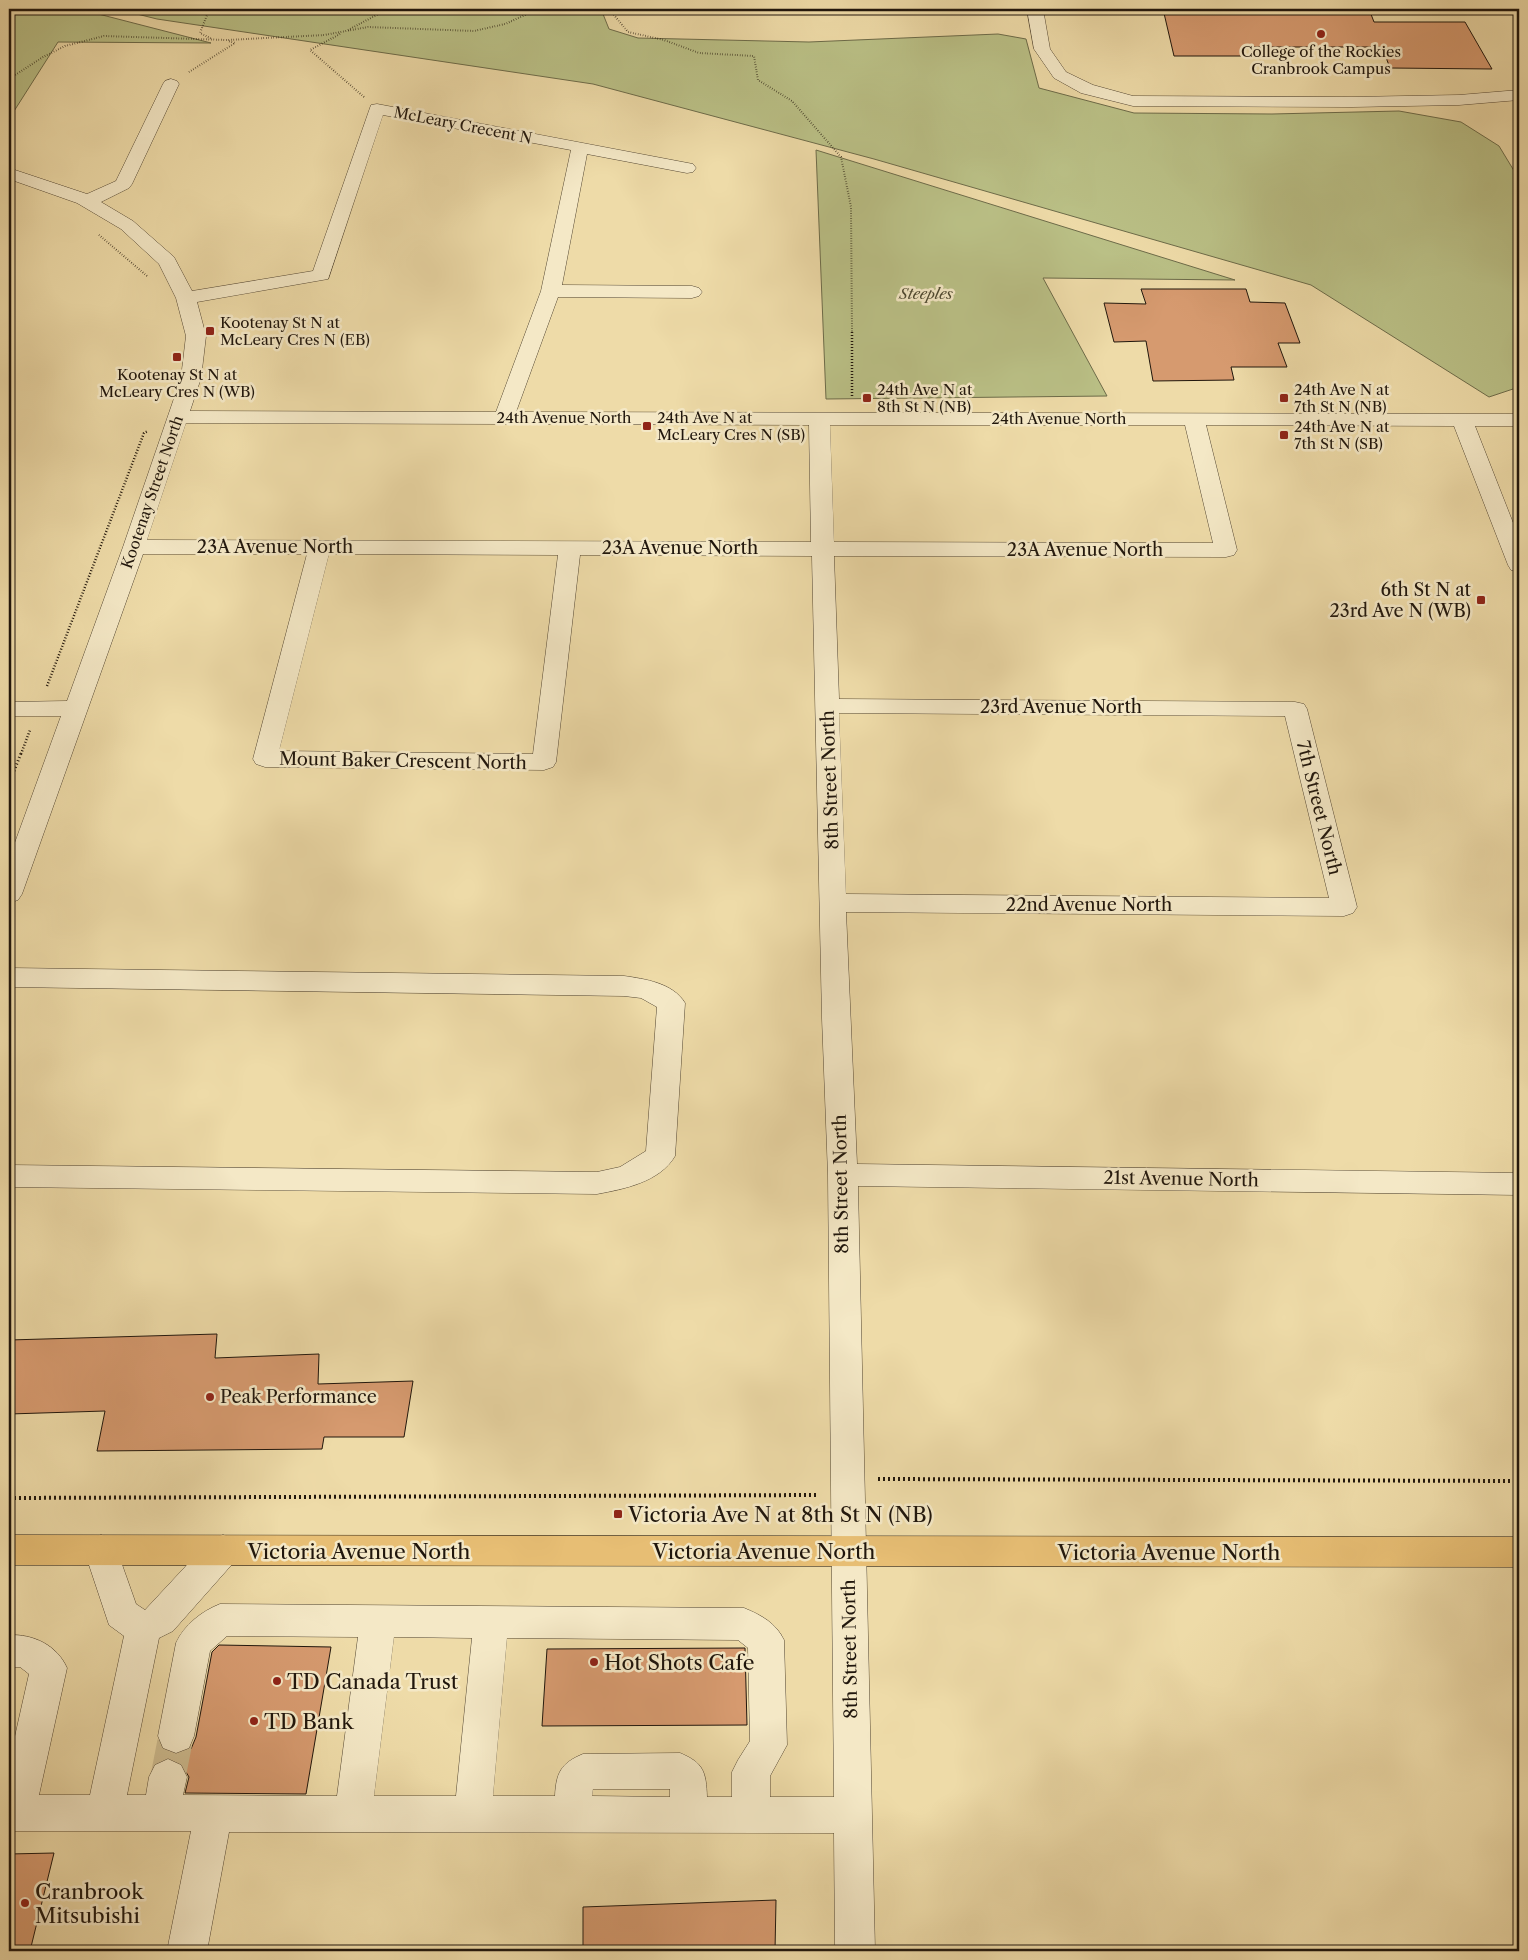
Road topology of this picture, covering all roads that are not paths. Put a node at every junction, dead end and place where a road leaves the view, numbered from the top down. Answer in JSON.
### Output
{"nodes":[{"id":1,"x":1035,"y":9,"type":"edge"},
{"id":2,"x":171,"y":84,"type":"road end"},
{"id":3,"x":1519,"y":95,"type":"edge"},
{"id":4,"x":580,"y":147,"type":"junction"},
{"id":5,"x":687,"y":168,"type":"dead end"},
{"id":6,"x":9,"y":173,"type":"edge"},
{"id":7,"x":88,"y":201,"type":"junction"},
{"id":8,"x":551,"y":291,"type":"junction"},
{"id":9,"x":692,"y":292,"type":"dead end"},
{"id":10,"x":186,"y":298,"type":"junction"},
{"id":11,"x":178,"y":417,"type":"junction"},
{"id":12,"x":504,"y":417,"type":"junction"},
{"id":13,"x":820,"y":418,"type":"junction"},
{"id":14,"x":1194,"y":419,"type":"junction"},
{"id":15,"x":1462,"y":420,"type":"junction"},
{"id":16,"x":1519,"y":420,"type":"edge"},
{"id":17,"x":134,"y":547,"type":"junction"},
{"id":18,"x":320,"y":547,"type":"junction"},
{"id":19,"x":570,"y":548,"type":"junction"},
{"id":20,"x":823,"y":548,"type":"junction"},
{"id":21,"x":1519,"y":565,"type":"edge"},
{"id":22,"x":827,"y":706,"type":"junction"},
{"id":23,"x":76,"y":708,"type":"junction"},
{"id":24,"x":9,"y":709,"type":"edge"},
{"id":25,"x":1295,"y":709,"type":"joint"},
{"id":26,"x":16,"y":851,"type":"edge"},
{"id":27,"x":9,"y":894,"type":"edge"},
{"id":28,"x":833,"y":903,"type":"junction"},
{"id":29,"x":1344,"y":907,"type":"joint"},
{"id":30,"x":9,"y":977,"type":"edge"},
{"id":31,"x":843,"y":1174,"type":"junction"},
{"id":32,"x":9,"y":1176,"type":"edge"},
{"id":33,"x":1519,"y":1184,"type":"edge"},
{"id":34,"x":9,"y":1550,"type":"edge"},
{"id":35,"x":101,"y":1550,"type":"junction"},
{"id":36,"x":223,"y":1550,"type":"junction"},
{"id":37,"x":848,"y":1551,"type":"junction"},
{"id":38,"x":1519,"y":1552,"type":"edge"},
{"id":39,"x":378,"y":1620,"type":"junction"},
{"id":40,"x":491,"y":1622,"type":"junction"},
{"id":41,"x":143,"y":1629,"type":"junction"},
{"id":42,"x":9,"y":1651,"type":"edge"},
{"id":43,"x":176,"y":1736,"type":"tunnel mouth"},
{"id":44,"x":168,"y":1777,"type":"tunnel mouth"},
{"id":45,"x":12,"y":1813,"type":"edge"},
{"id":46,"x":105,"y":1814,"type":"junction"},
{"id":47,"x":161,"y":1814,"type":"junction"},
{"id":48,"x":214,"y":1814,"type":"junction"},
{"id":49,"x":353,"y":1814,"type":"junction"},
{"id":50,"x":473,"y":1814,"type":"junction"},
{"id":51,"x":751,"y":1815,"type":"junction"},
{"id":52,"x":852,"y":1815,"type":"junction"},
{"id":53,"x":187,"y":1951,"type":"edge"},
{"id":54,"x":855,"y":1951,"type":"edge"}],
"edges":[{"from":1,"to":3,"type":"street"},
{"from":2,"to":7,"type":"street"},
{"from":4,"to":5,"type":"street","name":"McLeary Crecent N"},
{"from":4,"to":8,"type":"street"},
{"from":4,"to":10,"type":"street","name":"McLeary Crecent N"},
{"from":6,"to":7,"type":"street","name":"Kootenay Street North"},
{"from":7,"to":10,"type":"street","name":"Kootenay Street North"},
{"from":8,"to":9,"type":"street"},
{"from":8,"to":12,"type":"street"},
{"from":10,"to":11,"type":"street","name":"Kootenay Street North"},
{"from":11,"to":12,"type":"street","name":"24th Avenue North"},
{"from":11,"to":17,"type":"street","name":"Kootenay Street North"},
{"from":12,"to":13,"type":"street","name":"24th Avenue North"},
{"from":13,"to":14,"type":"street","name":"24th Avenue North"},
{"from":13,"to":20,"type":"street","name":"8th Street North"},
{"from":14,"to":15,"type":"street","name":"24th Avenue North"},
{"from":14,"to":20,"type":"street","name":"23A Avenue North"},
{"from":15,"to":16,"type":"street","name":"24th Avenue North"},
{"from":15,"to":21,"type":"street"},
{"from":17,"to":18,"type":"street","name":"23A Avenue North"},
{"from":17,"to":23,"type":"street","name":"Kootenay Street North"},
{"from":18,"to":19,"type":"street","name":"23A Avenue North"},
{"from":18,"to":19,"type":"street","name":"Mount Baker Crescent North"},
{"from":19,"to":20,"type":"street","name":"23A Avenue North"},
{"from":20,"to":22,"type":"street","name":"8th Street North"},
{"from":22,"to":25,"type":"street","name":"23rd Avenue North"},
{"from":22,"to":28,"type":"street","name":"8th Street North"},
{"from":23,"to":24,"type":"street"},
{"from":23,"to":26,"type":"street","name":"Kootenay Street North"},
{"from":25,"to":29,"type":"street","name":"7th Street North"},
{"from":26,"to":27,"type":"street","name":"Kootenay Street North"},
{"from":28,"to":29,"type":"street","name":"22nd Avenue North"},
{"from":28,"to":31,"type":"street","name":"8th Street North"},
{"from":30,"to":32,"type":"street"},
{"from":31,"to":33,"type":"street","name":"21st Avenue North"},
{"from":31,"to":37,"type":"street","name":"8th Street North"},
{"from":34,"to":35,"type":"main road","name":"Victoria Avenue North"},
{"from":35,"to":36,"type":"main road","name":"Victoria Avenue North"},
{"from":35,"to":41,"type":"street"},
{"from":36,"to":37,"type":"main road","name":"Victoria Avenue North"},
{"from":36,"to":41,"type":"street"},
{"from":37,"to":38,"type":"main road","name":"Victoria Avenue North"},
{"from":37,"to":52,"type":"street","name":"8th Street North"},
{"from":39,"to":40,"type":"street"},
{"from":39,"to":43,"type":"street"},
{"from":39,"to":49,"type":"street"},
{"from":40,"to":50,"type":"street"},
{"from":40,"to":51,"type":"street"},
{"from":41,"to":46,"type":"street"},
{"from":42,"to":45,"type":"street"},
{"from":44,"to":47,"type":"street"},
{"from":45,"to":46,"type":"street"},
{"from":46,"to":47,"type":"street"},
{"from":47,"to":48,"type":"street"},
{"from":48,"to":49,"type":"street"},
{"from":48,"to":53,"type":"street"},
{"from":49,"to":50,"type":"street"},
{"from":50,"to":51,"type":"street"},
{"from":51,"to":52,"type":"street"},
{"from":52,"to":54,"type":"street","name":"8th Street North"}]}
